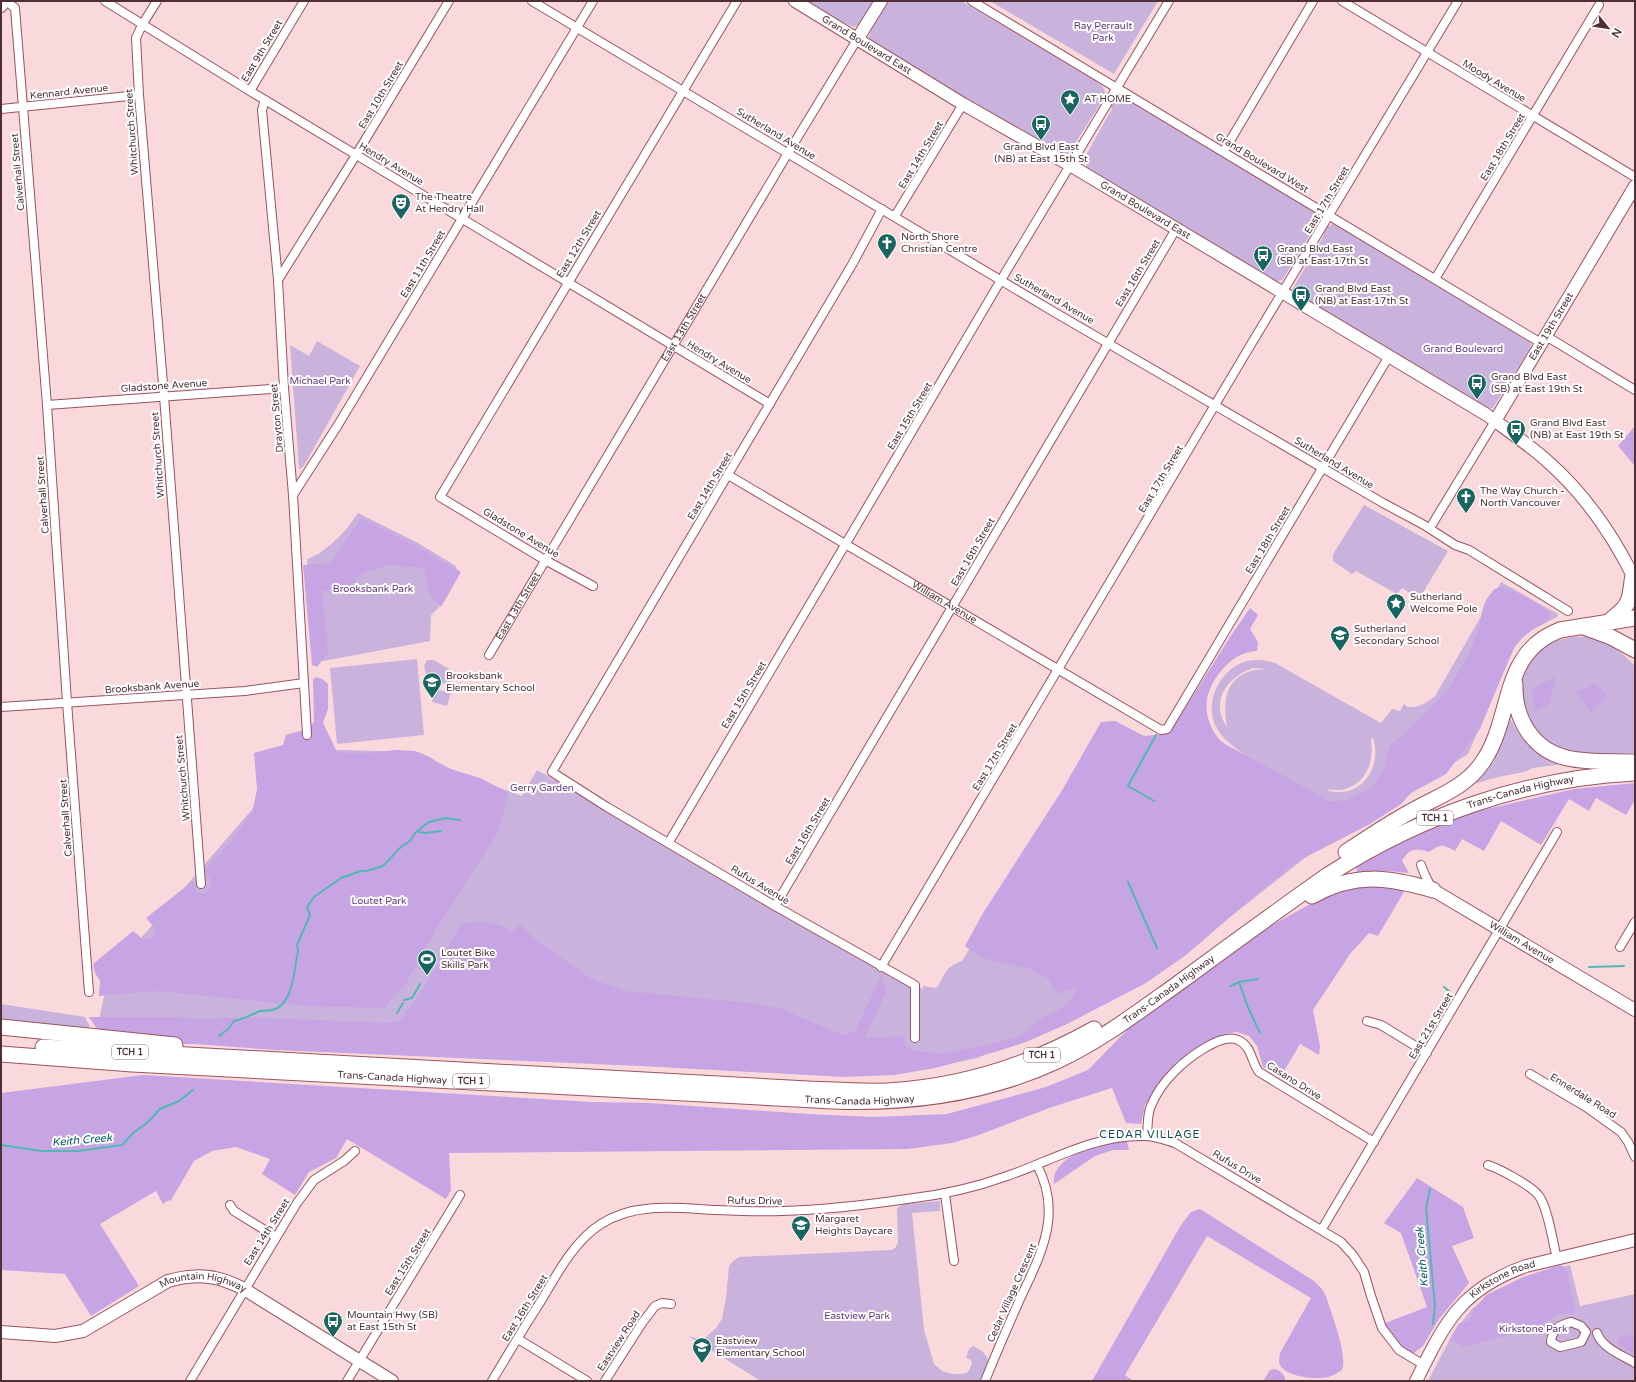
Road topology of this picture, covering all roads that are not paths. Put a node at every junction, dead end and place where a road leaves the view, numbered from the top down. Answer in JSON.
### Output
{"nodes":[{"id":1,"x":5,"y":1,"type":"edge"},
{"id":2,"x":105,"y":1,"type":"edge"},
{"id":3,"x":157,"y":1,"type":"edge"},
{"id":4,"x":304,"y":1,"type":"edge"},
{"id":5,"x":449,"y":1,"type":"edge"},
{"id":6,"x":532,"y":1,"type":"edge"},
{"id":7,"x":593,"y":1,"type":"edge"},
{"id":8,"x":737,"y":1,"type":"edge"},
{"id":9,"x":795,"y":1,"type":"edge"},
{"id":10,"x":881,"y":1,"type":"edge"},
{"id":11,"x":972,"y":1,"type":"edge"},
{"id":12,"x":1169,"y":1,"type":"edge"},
{"id":13,"x":1313,"y":1,"type":"edge"},
{"id":14,"x":1342,"y":1,"type":"edge"},
{"id":15,"x":1458,"y":1,"type":"edge"},
{"id":16,"x":1599,"y":4,"type":"dead end"},
{"id":17,"x":1,"y":6,"type":"edge"},
{"id":18,"x":142,"y":25,"type":"junction"},
{"id":19,"x":577,"y":28,"type":"junction"},
{"id":20,"x":858,"y":38,"type":"junction"},
{"id":21,"x":1427,"y":52,"type":"junction"},
{"id":22,"x":1117,"y":87,"type":"junction"},
{"id":23,"x":250,"y":91,"type":"junction"},
{"id":24,"x":683,"y":91,"type":"junction"},
{"id":25,"x":139,"y":95,"type":"junction"},
{"id":26,"x":266,"y":100,"type":"junction"},
{"id":27,"x":963,"y":104,"type":"junction"},
{"id":28,"x":23,"y":107,"type":"junction"},
{"id":29,"x":1,"y":109,"type":"edge"},
{"id":30,"x":1533,"y":116,"type":"junction"},
{"id":31,"x":1224,"y":151,"type":"junction"},
{"id":32,"x":788,"y":153,"type":"junction"},
{"id":33,"x":356,"y":155,"type":"junction"},
{"id":34,"x":1070,"y":165,"type":"junction"},
{"id":35,"x":1635,"y":177,"type":"edge"},
{"id":36,"x":1635,"y":186,"type":"edge"},
{"id":37,"x":882,"y":209,"type":"junction"},
{"id":38,"x":1330,"y":215,"type":"junction"},
{"id":39,"x":895,"y":216,"type":"junction"},
{"id":40,"x":462,"y":219,"type":"junction"},
{"id":41,"x":1176,"y":229,"type":"junction"},
{"id":42,"x":1435,"y":279,"type":"junction"},
{"id":43,"x":278,"y":280,"type":"junction"},
{"id":44,"x":1001,"y":280,"type":"junction"},
{"id":45,"x":568,"y":282,"type":"junction"},
{"id":46,"x":1283,"y":293,"type":"junction"},
{"id":47,"x":1544,"y":339,"type":"junction"},
{"id":48,"x":1109,"y":343,"type":"junction"},
{"id":49,"x":673,"y":346,"type":"junction"},
{"id":50,"x":1389,"y":356,"type":"junction"},
{"id":51,"x":284,"y":388,"type":"junction"},
{"id":52,"x":1635,"y":390,"type":"edge"},
{"id":53,"x":164,"y":396,"type":"junction"},
{"id":54,"x":770,"y":404,"type":"junction"},
{"id":55,"x":47,"y":405,"type":"junction"},
{"id":56,"x":1216,"y":405,"type":"junction"},
{"id":57,"x":1495,"y":421,"type":"junction"},
{"id":58,"x":1323,"y":467,"type":"junction"},
{"id":59,"x":728,"y":475,"type":"junction"},
{"id":60,"x":293,"y":495,"type":"junction"},
{"id":61,"x":440,"y":496,"type":"joint"},
{"id":62,"x":1430,"y":528,"type":"junction"},
{"id":63,"x":846,"y":545,"type":"junction"},
{"id":64,"x":545,"y":560,"type":"junction"},
{"id":65,"x":1634,"y":578,"type":"edge"},
{"id":66,"x":593,"y":586,"type":"dead end"},
{"id":67,"x":952,"y":608,"type":"junction"},
{"id":68,"x":1568,"y":611,"type":"dead end"},
{"id":69,"x":1635,"y":618,"type":"edge"},
{"id":70,"x":1610,"y":621,"type":"junction"},
{"id":71,"x":1581,"y":626,"type":"junction"},
{"id":72,"x":1635,"y":650,"type":"edge"},
{"id":73,"x":489,"y":655,"type":"dead end"},
{"id":74,"x":1058,"y":670,"type":"junction"},
{"id":75,"x":1515,"y":676,"type":"junction"},
{"id":76,"x":304,"y":683,"type":"junction"},
{"id":77,"x":186,"y":694,"type":"junction"},
{"id":78,"x":67,"y":702,"type":"junction"},
{"id":79,"x":1,"y":707,"type":"edge"},
{"id":80,"x":1161,"y":730,"type":"joint"},
{"id":81,"x":307,"y":735,"type":"dead end"},
{"id":82,"x":1635,"y":763,"type":"edge"},
{"id":83,"x":552,"y":772,"type":"joint"},
{"id":84,"x":1635,"y":773,"type":"edge"},
{"id":85,"x":1558,"y":832,"type":"dead end"},
{"id":86,"x":669,"y":842,"type":"junction"},
{"id":87,"x":1346,"y":852,"type":"junction"},
{"id":88,"x":1422,"y":864,"type":"dead end"},
{"id":89,"x":201,"y":884,"type":"dead end"},
{"id":90,"x":1433,"y":890,"type":"junction"},
{"id":91,"x":775,"y":906,"type":"junction"},
{"id":92,"x":1635,"y":922,"type":"edge"},
{"id":93,"x":1259,"y":925,"type":"junction"},
{"id":94,"x":1500,"y":930,"type":"junction"},
{"id":95,"x":1620,"y":947,"type":"dead end"},
{"id":96,"x":881,"y":967,"type":"junction"},
{"id":97,"x":89,"y":992,"type":"dead end"},
{"id":98,"x":1635,"y":1010,"type":"edge"},
{"id":99,"x":1367,"y":1021,"type":"dead end"},
{"id":100,"x":1,"y":1027,"type":"edge"},
{"id":101,"x":916,"y":1038,"type":"dead end"},
{"id":102,"x":1,"y":1045,"type":"edge"},
{"id":103,"x":1427,"y":1053,"type":"junction"},
{"id":104,"x":1,"y":1054,"type":"edge"},
{"id":105,"x":258,"y":1059,"type":"junction"},
{"id":106,"x":1530,"y":1074,"type":"dead end"},
{"id":107,"x":1147,"y":1136,"type":"junction"},
{"id":108,"x":1374,"y":1142,"type":"junction"},
{"id":109,"x":355,"y":1151,"type":"dead end"},
{"id":110,"x":1635,"y":1157,"type":"edge"},
{"id":111,"x":1037,"y":1165,"type":"junction"},
{"id":112,"x":1488,"y":1165,"type":"dead end"},
{"id":113,"x":945,"y":1194,"type":"junction"},
{"id":114,"x":460,"y":1195,"type":"dead end"},
{"id":115,"x":230,"y":1205,"type":"dead end"},
{"id":116,"x":1322,"y":1229,"type":"junction"},
{"id":117,"x":276,"y":1237,"type":"junction"},
{"id":118,"x":1635,"y":1240,"type":"edge"},
{"id":119,"x":576,"y":1247,"type":"joint"},
{"id":120,"x":1557,"y":1259,"type":"junction"},
{"id":121,"x":954,"y":1261,"type":"dead end"},
{"id":122,"x":244,"y":1289,"type":"junction"},
{"id":123,"x":671,"y":1304,"type":"dead end"},
{"id":124,"x":1,"y":1332,"type":"edge"},
{"id":125,"x":1596,"y":1333,"type":"dead end"},
{"id":126,"x":518,"y":1339,"type":"junction"},
{"id":127,"x":360,"y":1360,"type":"junction"},
{"id":128,"x":1635,"y":1363,"type":"edge"},
{"id":129,"x":1424,"y":1365,"type":"junction"},
{"id":130,"x":190,"y":1381,"type":"edge"},
{"id":131,"x":347,"y":1381,"type":"edge"},
{"id":132,"x":392,"y":1381,"type":"edge"},
{"id":133,"x":492,"y":1381,"type":"edge"},
{"id":134,"x":587,"y":1381,"type":"edge"},
{"id":135,"x":606,"y":1381,"type":"edge"},
{"id":136,"x":985,"y":1381,"type":"edge"},
{"id":137,"x":1416,"y":1381,"type":"edge"}],
"edges":[{"from":1,"to":17,"type":"main road"},
{"from":1,"to":28,"type":"street","name":"Calverhall Street"},
{"from":2,"to":18,"type":"street","name":"Hendry Avenue"},
{"from":3,"to":18,"type":"street","name":"Whitchurch Street"},
{"from":4,"to":23,"type":"street","name":"East 9th Street"},
{"from":5,"to":33,"type":"street","name":"East 10th Street"},
{"from":6,"to":19,"type":"street","name":"Sutherland Avenue"},
{"from":7,"to":19,"type":"street","name":"East 11th Street"},
{"from":8,"to":24,"type":"street","name":"East 12th Street"},
{"from":9,"to":20,"type":"main road","name":"Grand Boulevard East"},
{"from":10,"to":20,"type":"main road","name":"East 13th Street"},
{"from":11,"to":22,"type":"street","name":"Grand Boulevard West"},
{"from":12,"to":22,"type":"street","name":"East 15th Street"},
{"from":13,"to":31,"type":"street"},
{"from":14,"to":21,"type":"street","name":"Moody Avenue"},
{"from":15,"to":21,"type":"street","name":"East 17th Street"},
{"from":16,"to":30,"type":"street","name":"East 18th Street"},
{"from":18,"to":23,"type":"street","name":"Hendry Avenue"},
{"from":18,"to":25,"type":"street","name":"Whitchurch Street"},
{"from":19,"to":24,"type":"street","name":"Sutherland Avenue"},
{"from":19,"to":40,"type":"street","name":"East 11th Street"},
{"from":20,"to":27,"type":"main road","name":"Grand Boulevard East"},
{"from":20,"to":32,"type":"street","name":"East 13th Street"},
{"from":21,"to":30,"type":"street","name":"Moody Avenue"},
{"from":21,"to":38,"type":"street","name":"East 17th Street"},
{"from":22,"to":31,"type":"street","name":"Grand Boulevard West"},
{"from":22,"to":34,"type":"street","name":"East 15th Street"},
{"from":23,"to":26,"type":"street","name":"Hendry Avenue"},
{"from":24,"to":32,"type":"street","name":"Sutherland Avenue"},
{"from":24,"to":45,"type":"street","name":"East 12th Street"},
{"from":25,"to":28,"type":"street","name":"Kennard Avenue"},
{"from":25,"to":53,"type":"street","name":"Whitchurch Street"},
{"from":26,"to":33,"type":"street","name":"Hendry Avenue"},
{"from":26,"to":43,"type":"street","name":"Drayton Street"},
{"from":27,"to":34,"type":"main road","name":"Grand Boulevard East"},
{"from":27,"to":39,"type":"street","name":"East 14th Street"},
{"from":28,"to":29,"type":"street","name":"Kennard Avenue"},
{"from":28,"to":55,"type":"street","name":"Calverhall Street"},
{"from":30,"to":35,"type":"street","name":"Moody Avenue"},
{"from":30,"to":42,"type":"street","name":"East 18th Street"},
{"from":31,"to":38,"type":"street","name":"Grand Boulevard West"},
{"from":32,"to":37,"type":"street","name":"Sutherland Avenue"},
{"from":32,"to":49,"type":"street","name":"East 13th Street"},
{"from":33,"to":40,"type":"street","name":"Hendry Avenue"},
{"from":33,"to":43,"type":"street","name":"East 10th Street"},
{"from":34,"to":41,"type":"main road","name":"Grand Boulevard East"},
{"from":34,"to":44,"type":"street","name":"East 15th Street"},
{"from":36,"to":47,"type":"main road","name":"East 19th Street"},
{"from":37,"to":39,"type":"street","name":"Sutherland Avenue"},
{"from":37,"to":54,"type":"street","name":"East 14th Street"},
{"from":38,"to":42,"type":"street","name":"Grand Boulevard West"},
{"from":38,"to":46,"type":"street","name":"East 17th Street"},
{"from":39,"to":44,"type":"street","name":"Sutherland Avenue"},
{"from":40,"to":45,"type":"street","name":"Hendry Avenue"},
{"from":40,"to":60,"type":"street","name":"East 11th Street"},
{"from":41,"to":46,"type":"main road","name":"Grand Boulevard East"},
{"from":41,"to":48,"type":"street","name":"East 16th Street"},
{"from":42,"to":47,"type":"street","name":"Grand Boulevard West"},
{"from":43,"to":51,"type":"street","name":"Drayton Street"},
{"from":44,"to":48,"type":"street","name":"Sutherland Avenue"},
{"from":44,"to":63,"type":"street","name":"East 15th Street"},
{"from":45,"to":49,"type":"street","name":"Hendry Avenue"},
{"from":45,"to":61,"type":"street","name":"East 12th Street"},
{"from":46,"to":50,"type":"main road","name":"Grand Boulevard East"},
{"from":46,"to":56,"type":"street","name":"East 17th Street"},
{"from":47,"to":52,"type":"street","name":"Grand Boulevard West"},
{"from":47,"to":57,"type":"main road","name":"East 19th Street"},
{"from":48,"to":56,"type":"street","name":"Sutherland Avenue"},
{"from":48,"to":67,"type":"street","name":"East 16th Street"},
{"from":49,"to":54,"type":"street","name":"Hendry Avenue"},
{"from":49,"to":64,"type":"street","name":"East 13th Street"},
{"from":50,"to":57,"type":"main road","name":"Grand Boulevard East"},
{"from":50,"to":58,"type":"street","name":"East 18th Street"},
{"from":51,"to":53,"type":"street","name":"Gladstone Avenue"},
{"from":51,"to":60,"type":"street","name":"Drayton Street"},
{"from":53,"to":55,"type":"street","name":"Gladstone Avenue"},
{"from":53,"to":77,"type":"street","name":"Whitchurch Street"},
{"from":54,"to":59,"type":"street","name":"East 14th Street"},
{"from":55,"to":78,"type":"street","name":"Calverhall Street"},
{"from":56,"to":58,"type":"street","name":"Sutherland Avenue"},
{"from":56,"to":74,"type":"street","name":"East 17th Street"},
{"from":57,"to":62,"type":"street","name":"East 19th Street"},
{"from":57,"to":65,"type":"main road","name":"Grand Boulevard East"},
{"from":58,"to":62,"type":"street","name":"Sutherland Avenue"},
{"from":58,"to":80,"type":"street","name":"East 18th Street"},
{"from":59,"to":63,"type":"street","name":"William Avenue"},
{"from":59,"to":83,"type":"street","name":"East 14th Street"},
{"from":60,"to":76,"type":"street","name":"Drayton Street"},
{"from":61,"to":64,"type":"street","name":"Gladstone Avenue"},
{"from":62,"to":68,"type":"street","name":"Sutherland Avenue"},
{"from":63,"to":67,"type":"street","name":"William Avenue"},
{"from":63,"to":86,"type":"street","name":"East 15th Street"},
{"from":64,"to":66,"type":"street","name":"Gladstone Avenue"},
{"from":64,"to":73,"type":"street","name":"East 13th Street"},
{"from":65,"to":70,"type":"highway"},
{"from":67,"to":74,"type":"street","name":"William Avenue"},
{"from":67,"to":91,"type":"street","name":"East 16th Street"},
{"from":69,"to":70,"type":"highway"},
{"from":70,"to":71,"type":"highway"},
{"from":71,"to":72,"type":"highway"},
{"from":71,"to":75,"type":"highway"},
{"from":74,"to":80,"type":"street","name":"William Avenue"},
{"from":74,"to":96,"type":"street","name":"East 17th Street"},
{"from":75,"to":82,"type":"highway"},
{"from":75,"to":87,"type":"highway"},
{"from":76,"to":77,"type":"street","name":"Brooksbank Avenue"},
{"from":76,"to":81,"type":"street","name":"Drayton Street"},
{"from":77,"to":78,"type":"street","name":"Brooksbank Avenue"},
{"from":77,"to":89,"type":"street","name":"Whitchurch Street"},
{"from":78,"to":79,"type":"street","name":"Brooksbank Avenue"},
{"from":78,"to":97,"type":"street","name":"Calverhall Street"},
{"from":82,"to":87,"type":"highway","name":"Trans-Canada Highway","number":"TCH 1"},
{"from":83,"to":86,"type":"street","name":"Rufus Avenue"},
{"from":84,"to":93,"type":"highway","name":"Trans-Canada Highway","number":"TCH 1"},
{"from":85,"to":94,"type":"street","name":"East 21st Street"},
{"from":86,"to":91,"type":"street","name":"Rufus Avenue"},
{"from":87,"to":105,"type":"highway","name":"Trans-Canada Highway","number":"TCH 1"},
{"from":88,"to":90,"type":"street"},
{"from":90,"to":93,"type":"highway"},
{"from":90,"to":94,"type":"main road","name":"William Avenue"},
{"from":91,"to":96,"type":"street","name":"Rufus Avenue"},
{"from":92,"to":95,"type":"street"},
{"from":93,"to":104,"type":"highway","name":"Trans-Canada Highway","number":"TCH 1"},
{"from":94,"to":98,"type":"main road","name":"William Avenue"},
{"from":94,"to":103,"type":"street","name":"East 21st Street"},
{"from":96,"to":101,"type":"street","name":"Rufus Avenue"},
{"from":99,"to":103,"type":"street"},
{"from":100,"to":105,"type":"highway"},
{"from":102,"to":105,"type":"highway","name":"Trans-Canada Highway","number":"TCH 1"},
{"from":103,"to":108,"type":"street","name":"East 21st Street"},
{"from":106,"to":110,"type":"street","name":"Ennerdale Road"},
{"from":107,"to":108,"type":"street","name":"Casano Drive"},
{"from":107,"to":111,"type":"street","name":"Rufus Drive"},
{"from":107,"to":116,"type":"street","name":"Rufus Drive"},
{"from":108,"to":116,"type":"street","name":"East 21st Street"},
{"from":109,"to":117,"type":"street","name":"East 14th Street"},
{"from":111,"to":113,"type":"street","name":"Rufus Drive"},
{"from":111,"to":136,"type":"street","name":"Cedar Village Crescent"},
{"from":112,"to":120,"type":"street"},
{"from":113,"to":119,"type":"street","name":"Rufus Drive"},
{"from":113,"to":121,"type":"street"},
{"from":114,"to":127,"type":"street","name":"East 15th Street"},
{"from":115,"to":117,"type":"street"},
{"from":116,"to":129,"type":"street","name":"Rufus Drive"},
{"from":117,"to":122,"type":"street","name":"East 14th Street"},
{"from":118,"to":120,"type":"main road","name":"Kirkstone Road"},
{"from":119,"to":126,"type":"street","name":"East 16th Street"},
{"from":120,"to":129,"type":"main road","name":"Kirkstone Road"},
{"from":122,"to":124,"type":"main road","name":"Mountain Highway"},
{"from":122,"to":127,"type":"main road","name":"Mountain Highway"},
{"from":122,"to":130,"type":"street","name":"East 14th Street"},
{"from":123,"to":135,"type":"street","name":"Eastview Road"},
{"from":125,"to":128,"type":"street"},
{"from":126,"to":133,"type":"street","name":"East 16th Street"},
{"from":126,"to":134,"type":"street"},
{"from":127,"to":131,"type":"street","name":"East 15th Street"},
{"from":127,"to":132,"type":"main road","name":"Mountain Highway"},
{"from":129,"to":137,"type":"main road","name":"Kirkstone Road"}]}
